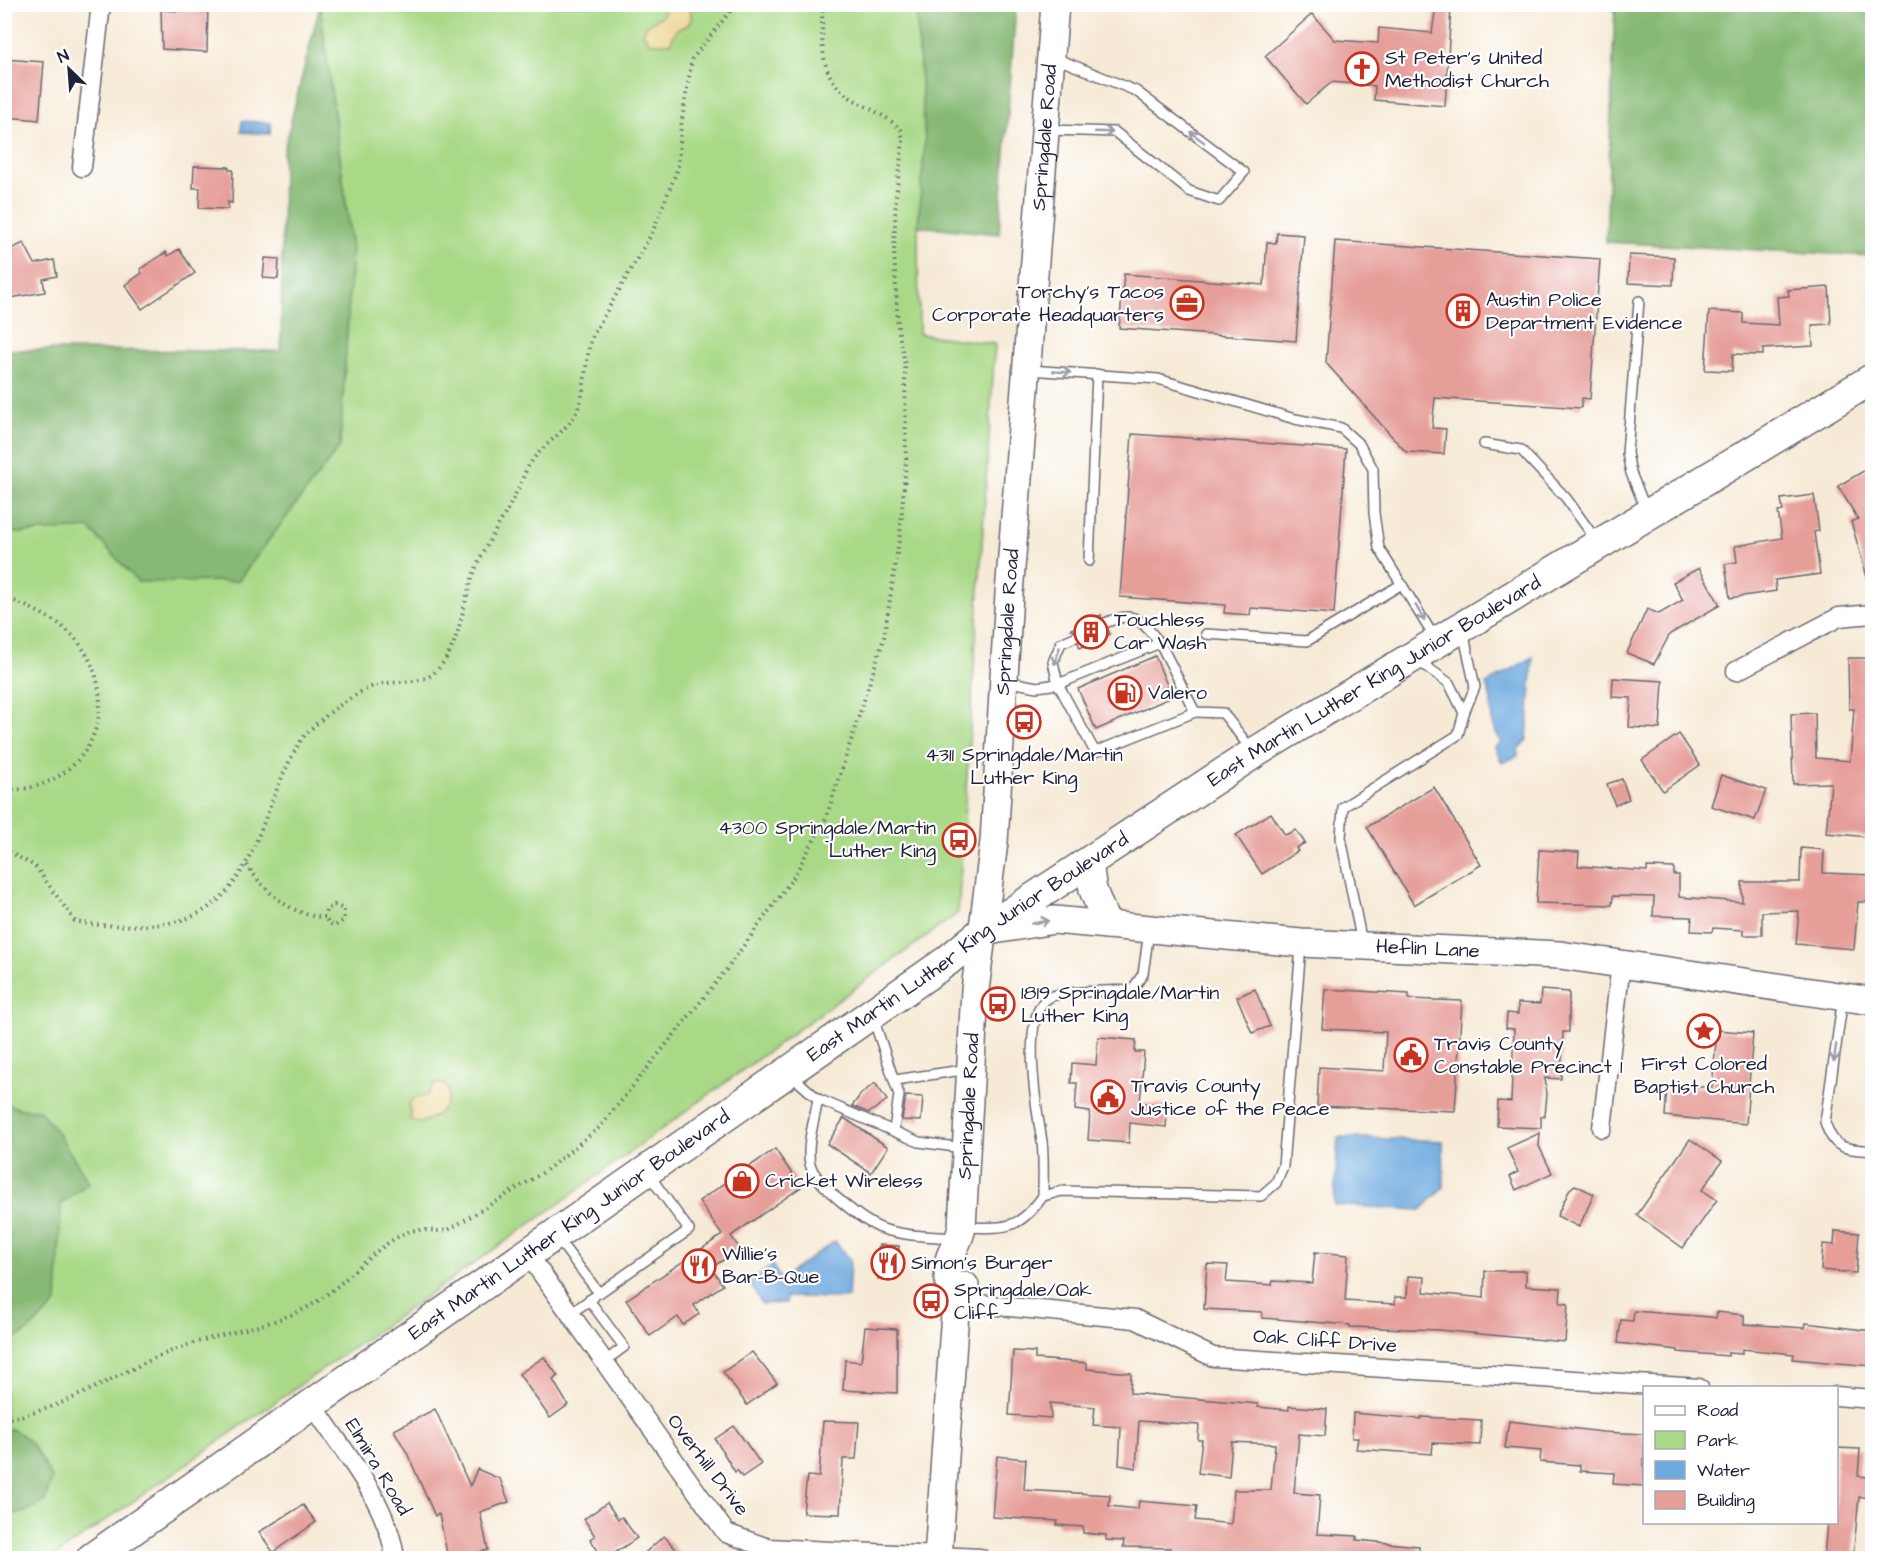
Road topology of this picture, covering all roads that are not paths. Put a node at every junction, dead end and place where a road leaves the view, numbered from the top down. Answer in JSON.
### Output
{"nodes":[{"id":1,"x":101,"y":4,"type":"edge"},
{"id":2,"x":1055,"y":4,"type":"edge"},
{"id":3,"x":1051,"y":57,"type":"junction"},
{"id":4,"x":1046,"y":130,"type":"junction"},
{"id":5,"x":82,"y":166,"type":"dead end"},
{"id":6,"x":1640,"y":301,"type":"dead end"},
{"id":7,"x":1027,"y":370,"type":"junction"},
{"id":8,"x":1097,"y":374,"type":"junction"},
{"id":9,"x":1872,"y":379,"type":"edge"},
{"id":10,"x":1484,"y":444,"type":"dead end"},
{"id":11,"x":1648,"y":514,"type":"junction"},
{"id":12,"x":1599,"y":545,"type":"junction"},
{"id":13,"x":1089,"y":561,"type":"dead end"},
{"id":14,"x":1402,"y":584,"type":"junction"},
{"id":15,"x":1872,"y":614,"type":"edge"},
{"id":16,"x":1105,"y":623,"type":"dead end"},
{"id":17,"x":1462,"y":627,"type":"junction"},
{"id":18,"x":1206,"y":634,"type":"dead end"},
{"id":19,"x":1075,"y":637,"type":"dead end"},
{"id":20,"x":1160,"y":643,"type":"junction"},
{"id":21,"x":1425,"y":649,"type":"junction"},
{"id":22,"x":1737,"y":671,"type":"dead end"},
{"id":23,"x":1004,"y":681,"type":"junction"},
{"id":24,"x":1058,"y":684,"type":"junction"},
{"id":25,"x":1195,"y":712,"type":"junction"},
{"id":26,"x":1464,"y":712,"type":"junction"},
{"id":27,"x":1254,"y":753,"type":"junction"},
{"id":28,"x":1089,"y":864,"type":"junction"},
{"id":29,"x":1107,"y":925,"type":"junction"},
{"id":30,"x":1149,"y":929,"type":"junction"},
{"id":31,"x":982,"y":932,"type":"junction"},
{"id":32,"x":1301,"y":943,"type":"junction"},
{"id":33,"x":1362,"y":945,"type":"junction"},
{"id":34,"x":1621,"y":963,"type":"junction"},
{"id":35,"x":1843,"y":995,"type":"junction"},
{"id":36,"x":1872,"y":1001,"type":"edge"},
{"id":37,"x":871,"y":1013,"type":"junction"},
{"id":38,"x":971,"y":1068,"type":"junction"},
{"id":39,"x":787,"y":1072,"type":"junction"},
{"id":40,"x":895,"y":1080,"type":"junction"},
{"id":41,"x":818,"y":1099,"type":"junction"},
{"id":42,"x":1602,"y":1128,"type":"dead end"},
{"id":43,"x":894,"y":1130,"type":"junction"},
{"id":44,"x":966,"y":1148,"type":"junction"},
{"id":45,"x":1872,"y":1151,"type":"edge"},
{"id":46,"x":645,"y":1171,"type":"junction"},
{"id":47,"x":1043,"y":1196,"type":"junction"},
{"id":48,"x":554,"y":1234,"type":"junction"},
{"id":49,"x":961,"y":1236,"type":"junction"},
{"id":50,"x":527,"y":1253,"type":"junction"},
{"id":51,"x":599,"y":1293,"type":"junction"},
{"id":52,"x":589,"y":1300,"type":"junction"},
{"id":53,"x":956,"y":1302,"type":"junction"},
{"id":54,"x":571,"y":1313,"type":"junction"},
{"id":55,"x":604,"y":1360,"type":"junction"},
{"id":56,"x":1668,"y":1386,"type":"edge"},
{"id":57,"x":1838,"y":1396,"type":"edge"},
{"id":58,"x":1872,"y":1399,"type":"edge"},
{"id":59,"x":312,"y":1403,"type":"junction"},
{"id":60,"x":938,"y":1557,"type":"edge"},
{"id":61,"x":92,"y":1558,"type":"edge"},
{"id":62,"x":395,"y":1558,"type":"edge"},
{"id":63,"x":980,"y":1558,"type":"edge"}],
"edges":[{"from":1,"to":5,"type":"street"},
{"from":2,"to":3,"type":"main road","name":"Springdale Road"},
{"from":3,"to":4,"type":"main road","name":"Springdale Road"},
{"from":4,"to":3,"type":"lane","one_way":true},
{"from":4,"to":7,"type":"main road","name":"Springdale Road"},
{"from":6,"to":11,"type":"lane"},
{"from":7,"to":8,"type":"lane","one_way":true},
{"from":7,"to":23,"type":"main road","name":"Springdale Road"},
{"from":8,"to":13,"type":"lane"},
{"from":8,"to":14,"type":"lane"},
{"from":9,"to":11,"type":"main road","name":"East Martin Luther King Junior Boulevard"},
{"from":10,"to":12,"type":"lane"},
{"from":11,"to":12,"type":"main road","name":"East Martin Luther King Junior Boulevard"},
{"from":12,"to":17,"type":"main road","name":"East Martin Luther King Junior Boulevard"},
{"from":14,"to":18,"type":"lane"},
{"from":14,"to":21,"type":"lane","one_way":true},
{"from":15,"to":22,"type":"street"},
{"from":16,"to":20,"type":"lane"},
{"from":17,"to":21,"type":"main road","name":"East Martin Luther King Junior Boulevard"},
{"from":17,"to":26,"type":"lane"},
{"from":19,"to":24,"type":"lane","one_way":true},
{"from":20,"to":24,"type":"lane"},
{"from":20,"to":25,"type":"lane"},
{"from":21,"to":26,"type":"lane"},
{"from":21,"to":27,"type":"main road","name":"East Martin Luther King Junior Boulevard"},
{"from":23,"to":24,"type":"lane"},
{"from":23,"to":31,"type":"main road","name":"Springdale Road"},
{"from":24,"to":25,"type":"lane"},
{"from":25,"to":27,"type":"lane"},
{"from":26,"to":33,"type":"lane"},
{"from":27,"to":28,"type":"main road","name":"East Martin Luther King Junior Boulevard"},
{"from":28,"to":29,"type":"main road"},
{"from":28,"to":31,"type":"main road","name":"East Martin Luther King Junior Boulevard"},
{"from":29,"to":30,"type":"main road","name":"Heflin Lane"},
{"from":31,"to":29,"type":"main road","name":"Heflin Lane","one_way":true},
{"from":30,"to":32,"type":"main road","name":"Heflin Lane"},
{"from":30,"to":47,"type":"lane"},
{"from":31,"to":37,"type":"main road","name":"East Martin Luther King Junior Boulevard"},
{"from":31,"to":38,"type":"main road","name":"Springdale Road"},
{"from":32,"to":33,"type":"main road","name":"Heflin Lane"},
{"from":32,"to":47,"type":"lane"},
{"from":33,"to":34,"type":"main road","name":"Heflin Lane"},
{"from":34,"to":35,"type":"main road","name":"Heflin Lane"},
{"from":34,"to":42,"type":"street"},
{"from":35,"to":36,"type":"main road","name":"Heflin Lane"},
{"from":35,"to":45,"type":"lane","one_way":true},
{"from":37,"to":39,"type":"main road","name":"East Martin Luther King Junior Boulevard"},
{"from":37,"to":40,"type":"lane"},
{"from":38,"to":40,"type":"lane"},
{"from":38,"to":44,"type":"main road","name":"Springdale Road"},
{"from":39,"to":41,"type":"lane"},
{"from":39,"to":46,"type":"main road","name":"East Martin Luther King Junior Boulevard"},
{"from":40,"to":43,"type":"lane"},
{"from":41,"to":43,"type":"lane"},
{"from":41,"to":49,"type":"lane"},
{"from":43,"to":44,"type":"lane"},
{"from":44,"to":49,"type":"main road","name":"Springdale Road"},
{"from":46,"to":48,"type":"main road","name":"East Martin Luther King Junior Boulevard"},
{"from":46,"to":51,"type":"lane"},
{"from":47,"to":49,"type":"lane"},
{"from":48,"to":50,"type":"main road","name":"East Martin Luther King Junior Boulevard"},
{"from":48,"to":51,"type":"lane"},
{"from":49,"to":53,"type":"main road","name":"Springdale Road"},
{"from":50,"to":54,"type":"street","name":"Overhill Drive"},
{"from":50,"to":59,"type":"main road","name":"East Martin Luther King Junior Boulevard"},
{"from":51,"to":52,"type":"lane"},
{"from":52,"to":54,"type":"lane"},
{"from":52,"to":55,"type":"lane"},
{"from":53,"to":56,"type":"street","name":"Oak Cliff Drive"},
{"from":53,"to":60,"type":"main road","name":"Springdale Road"},
{"from":54,"to":55,"type":"street","name":"Overhill Drive"},
{"from":55,"to":60,"type":"street","name":"Overhill Drive"},
{"from":57,"to":58,"type":"street"},
{"from":59,"to":61,"type":"main road","name":"East Martin Luther King Junior Boulevard"},
{"from":59,"to":62,"type":"street","name":"Elmira Road"},
{"from":60,"to":63,"type":"street","name":"Overhill Drive"}]}
